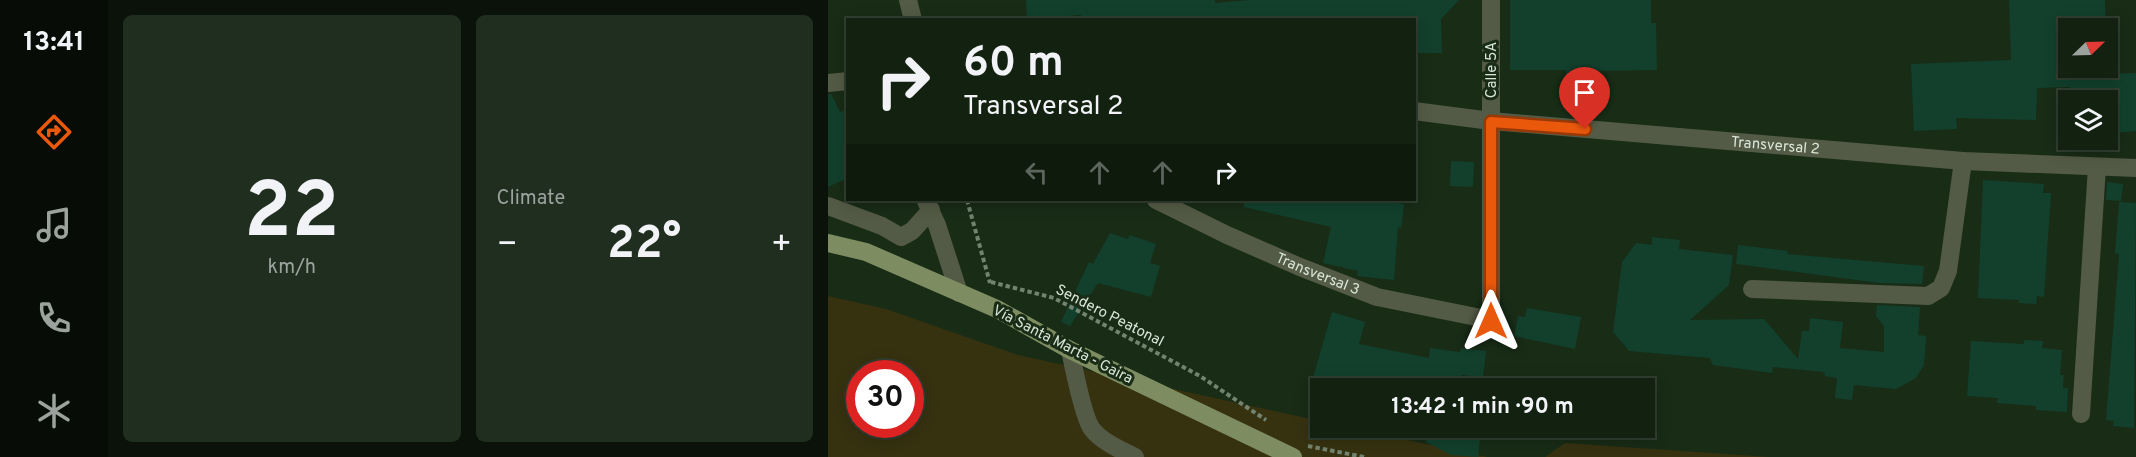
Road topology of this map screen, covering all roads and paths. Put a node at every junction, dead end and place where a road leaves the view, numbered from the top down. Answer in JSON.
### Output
{"nodes":[{"id":1,"x":908,"y":0,"type":"edge"},
{"id":2,"x":1491,"y":0,"type":"edge"},
{"id":3,"x":912,"y":18,"type":"edge"},
{"id":4,"x":846,"y":81,"type":"edge"},
{"id":5,"x":828,"y":83,"type":"edge"},
{"id":6,"x":1416,"y":111,"type":"edge"},
{"id":7,"x":1491,"y":122,"type":"junction"},
{"id":8,"x":1963,"y":161,"type":"junction"},
{"id":9,"x":2097,"y":167,"type":"junction"},
{"id":10,"x":2136,"y":168,"type":"edge"},
{"id":11,"x":967,"y":201,"type":"edge"},
{"id":12,"x":1158,"y":201,"type":"edge"},
{"id":13,"x":928,"y":205,"type":"edge"},
{"id":14,"x":828,"y":206,"type":"edge"},
{"id":15,"x":828,"y":243,"type":"edge"},
{"id":16,"x":952,"y":269,"type":"junction"},
{"id":17,"x":989,"y":282,"type":"junction"},
{"id":18,"x":1752,"y":289,"type":"dead end"},
{"id":19,"x":960,"y":293,"type":"junction"},
{"id":20,"x":997,"y":309,"type":"junction"},
{"id":21,"x":1491,"y":321,"type":"joint"},
{"id":22,"x":1070,"y":350,"type":"junction"},
{"id":23,"x":2081,"y":414,"type":"dead end"},
{"id":24,"x":1275,"y":426,"type":"dead end"},
{"id":25,"x":1298,"y":451,"type":"edge"},
{"id":26,"x":1136,"y":457,"type":"edge"},
{"id":27,"x":1364,"y":457,"type":"edge"}],
"edges":[{"from":1,"to":3,"type":"street"},
{"from":2,"to":7,"type":"street","name":"Calle 5A"},
{"from":4,"to":5,"type":"street"},
{"from":6,"to":7,"type":"street","name":"Transversal 2"},
{"from":7,"to":8,"type":"street","name":"Transversal 2"},
{"from":7,"to":21,"type":"street","name":"Calle 5A"},
{"from":8,"to":9,"type":"street","name":"Transversal 2"},
{"from":8,"to":18,"type":"street"},
{"from":9,"to":10,"type":"street","name":"Transversal 2"},
{"from":9,"to":23,"type":"street"},
{"from":11,"to":17,"type":"path"},
{"from":12,"to":21,"type":"street","name":"Transversal 3"},
{"from":13,"to":14,"type":"street"},
{"from":13,"to":16,"type":"street"},
{"from":15,"to":19,"type":"main road","name":"Vía Santa Marta - Gaira"},
{"from":16,"to":17,"type":"path","name":"Sendero Peatonal"},
{"from":16,"to":19,"type":"street"},
{"from":17,"to":20,"type":"path"},
{"from":17,"to":24,"type":"path","name":"Sendero Peatonal"},
{"from":19,"to":20,"type":"main road","name":"Vía Santa Marta - Gaira"},
{"from":20,"to":22,"type":"main road","name":"Vía Santa Marta - Gaira"},
{"from":22,"to":25,"type":"main road","name":"Vía Santa Marta - Gaira"},
{"from":22,"to":26,"type":"street"},
{"from":25,"to":27,"type":"path"}]}
